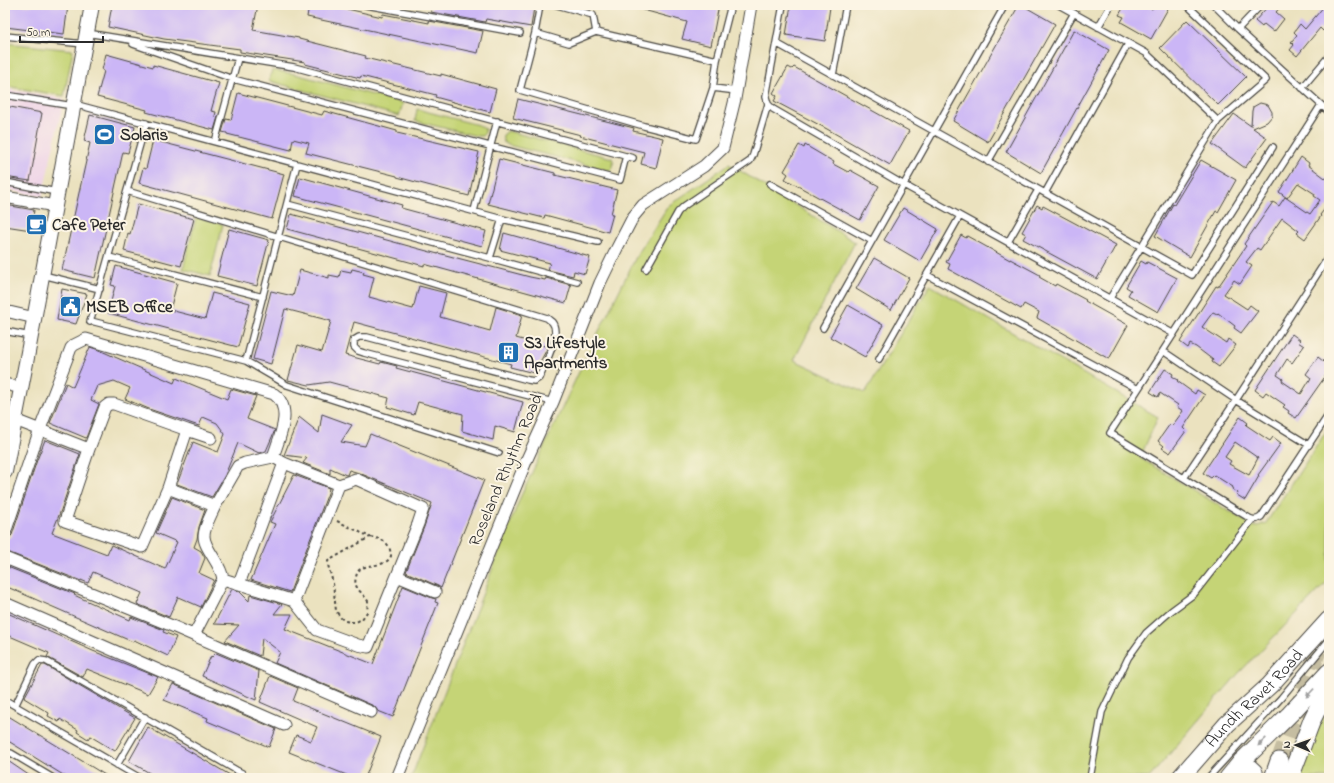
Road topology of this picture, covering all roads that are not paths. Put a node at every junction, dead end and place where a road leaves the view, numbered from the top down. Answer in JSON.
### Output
{"nodes":[{"id":1,"x":92,"y":5,"type":"edge"},
{"id":2,"x":366,"y":5,"type":"edge"},
{"id":3,"x":540,"y":5,"type":"edge"},
{"id":4,"x":557,"y":5,"type":"edge"},
{"id":5,"x":731,"y":5,"type":"edge"},
{"id":6,"x":751,"y":5,"type":"edge"},
{"id":7,"x":782,"y":5,"type":"edge"},
{"id":8,"x":846,"y":5,"type":"edge"},
{"id":9,"x":1005,"y":5,"type":"edge"},
{"id":10,"x":1059,"y":5,"type":"edge"},
{"id":11,"x":1111,"y":5,"type":"edge"},
{"id":12,"x":1187,"y":5,"type":"edge"},
{"id":13,"x":1214,"y":5,"type":"edge"},
{"id":14,"x":1261,"y":5,"type":"edge"},
{"id":15,"x":1074,"y":13,"type":"junction"},
{"id":16,"x":1098,"y":27,"type":"junction"},
{"id":17,"x":1238,"y":30,"type":"junction"},
{"id":18,"x":596,"y":32,"type":"junction"},
{"id":19,"x":520,"y":33,"type":"dead end"},
{"id":20,"x":535,"y":33,"type":"junction"},
{"id":21,"x":5,"y":36,"type":"edge"},
{"id":22,"x":86,"y":39,"type":"junction"},
{"id":23,"x":119,"y":39,"type":"junction"},
{"id":24,"x":776,"y":43,"type":"junction"},
{"id":25,"x":1128,"y":44,"type":"junction"},
{"id":26,"x":1329,"y":56,"type":"edge"},
{"id":27,"x":238,"y":58,"type":"junction"},
{"id":28,"x":717,"y":60,"type":"junction"},
{"id":29,"x":833,"y":75,"type":"junction"},
{"id":30,"x":233,"y":79,"type":"junction"},
{"id":31,"x":713,"y":88,"type":"junction"},
{"id":32,"x":1302,"y":88,"type":"junction"},
{"id":33,"x":736,"y":91,"type":"junction"},
{"id":34,"x":5,"y":95,"type":"edge"},
{"id":35,"x":768,"y":104,"type":"junction"},
{"id":36,"x":74,"y":105,"type":"junction"},
{"id":37,"x":1321,"y":106,"type":"junction"},
{"id":38,"x":1329,"y":112,"type":"edge"},
{"id":39,"x":497,"y":121,"type":"junction"},
{"id":40,"x":1218,"y":121,"type":"junction"},
{"id":41,"x":146,"y":123,"type":"junction"},
{"id":42,"x":934,"y":131,"type":"junction"},
{"id":43,"x":215,"y":142,"type":"junction"},
{"id":44,"x":490,"y":146,"type":"junction"},
{"id":45,"x":1273,"y":147,"type":"dead end"},
{"id":46,"x":626,"y":156,"type":"junction"},
{"id":47,"x":633,"y":158,"type":"dead end"},
{"id":48,"x":988,"y":162,"type":"junction"},
{"id":49,"x":297,"y":164,"type":"junction"},
{"id":50,"x":5,"y":182,"type":"edge"},
{"id":51,"x":770,"y":184,"type":"dead end"},
{"id":52,"x":904,"y":185,"type":"junction"},
{"id":53,"x":1038,"y":190,"type":"junction"},
{"id":54,"x":127,"y":191,"type":"dead end"},
{"id":55,"x":58,"y":192,"type":"junction"},
{"id":56,"x":1045,"y":193,"type":"junction"},
{"id":57,"x":5,"y":197,"type":"edge"},
{"id":58,"x":287,"y":204,"type":"junction"},
{"id":59,"x":55,"y":206,"type":"junction"},
{"id":60,"x":474,"y":211,"type":"junction"},
{"id":61,"x":960,"y":216,"type":"junction"},
{"id":62,"x":502,"y":219,"type":"junction"},
{"id":63,"x":278,"y":236,"type":"junction"},
{"id":64,"x":872,"y":241,"type":"junction"},
{"id":65,"x":598,"y":242,"type":"dead end"},
{"id":66,"x":1008,"y":242,"type":"junction"},
{"id":67,"x":1141,"y":247,"type":"junction"},
{"id":68,"x":1329,"y":256,"type":"edge"},
{"id":69,"x":109,"y":257,"type":"dead end"},
{"id":70,"x":490,"y":258,"type":"junction"},
{"id":71,"x":646,"y":269,"type":"dead end"},
{"id":72,"x":42,"y":275,"type":"junction"},
{"id":73,"x":927,"y":275,"type":"junction"},
{"id":74,"x":577,"y":282,"type":"dead end"},
{"id":75,"x":100,"y":289,"type":"junction"},
{"id":76,"x":263,"y":297,"type":"junction"},
{"id":77,"x":1110,"y":298,"type":"junction"},
{"id":78,"x":5,"y":311,"type":"edge"},
{"id":79,"x":34,"y":318,"type":"junction"},
{"id":80,"x":823,"y":328,"type":"dead end"},
{"id":81,"x":5,"y":331,"type":"edge"},
{"id":82,"x":1174,"y":334,"type":"junction"},
{"id":83,"x":31,"y":336,"type":"junction"},
{"id":84,"x":1163,"y":351,"type":"junction"},
{"id":85,"x":879,"y":359,"type":"dead end"},
{"id":86,"x":246,"y":361,"type":"junction"},
{"id":87,"x":5,"y":384,"type":"edge"},
{"id":88,"x":21,"y":388,"type":"junction"},
{"id":89,"x":1138,"y":389,"type":"junction"},
{"id":90,"x":1236,"y":400,"type":"junction"},
{"id":91,"x":553,"y":402,"type":"junction"},
{"id":92,"x":1329,"y":414,"type":"edge"},
{"id":93,"x":15,"y":420,"type":"junction"},
{"id":94,"x":40,"y":429,"type":"junction"},
{"id":95,"x":187,"y":430,"type":"junction"},
{"id":96,"x":211,"y":438,"type":"dead end"},
{"id":97,"x":1309,"y":445,"type":"junction"},
{"id":98,"x":89,"y":449,"type":"junction"},
{"id":99,"x":499,"y":453,"type":"dead end"},
{"id":100,"x":273,"y":457,"type":"junction"},
{"id":101,"x":284,"y":463,"type":"junction"},
{"id":102,"x":5,"y":472,"type":"edge"},
{"id":103,"x":1184,"y":478,"type":"junction"},
{"id":104,"x":339,"y":485,"type":"junction"},
{"id":105,"x":168,"y":488,"type":"junction"},
{"id":106,"x":215,"y":506,"type":"junction"},
{"id":107,"x":1252,"y":520,"type":"junction"},
{"id":108,"x":5,"y":533,"type":"edge"},
{"id":109,"x":5,"y":558,"type":"edge"},
{"id":110,"x":397,"y":576,"type":"junction"},
{"id":111,"x":223,"y":579,"type":"junction"},
{"id":112,"x":239,"y":584,"type":"junction"},
{"id":113,"x":435,"y":592,"type":"dead end"},
{"id":114,"x":294,"y":601,"type":"junction"},
{"id":115,"x":5,"y":603,"type":"edge"},
{"id":116,"x":1329,"y":620,"type":"edge"},
{"id":117,"x":194,"y":635,"type":"junction"},
{"id":118,"x":1329,"y":640,"type":"edge"},
{"id":119,"x":1329,"y":672,"type":"edge"},
{"id":120,"x":1329,"y":685,"type":"edge"},
{"id":121,"x":5,"y":700,"type":"edge"},
{"id":122,"x":15,"y":706,"type":"junction"},
{"id":123,"x":371,"y":712,"type":"dead end"},
{"id":124,"x":145,"y":717,"type":"junction"},
{"id":125,"x":284,"y":725,"type":"dead end"},
{"id":126,"x":5,"y":753,"type":"edge"},
{"id":127,"x":1242,"y":761,"type":"junction"},
{"id":128,"x":1279,"y":761,"type":"tunnel mouth"},
{"id":129,"x":117,"y":765,"type":"junction"},
{"id":130,"x":52,"y":778,"type":"edge"},
{"id":131,"x":140,"y":778,"type":"edge"},
{"id":132,"x":244,"y":778,"type":"edge"},
{"id":133,"x":397,"y":778,"type":"edge"},
{"id":134,"x":1090,"y":778,"type":"edge"},
{"id":135,"x":1180,"y":778,"type":"edge"},
{"id":136,"x":1208,"y":778,"type":"edge"},
{"id":137,"x":1228,"y":778,"type":"edge"},
{"id":138,"x":1255,"y":778,"type":"edge"},
{"id":139,"x":1273,"y":778,"type":"edge"},
{"id":140,"x":1290,"y":778,"type":"edge"}],
"edges":[{"from":1,"to":22,"type":"street"},
{"from":2,"to":19,"type":"lane"},
{"from":3,"to":20,"type":"lane"},
{"from":4,"to":18,"type":"lane"},
{"from":5,"to":28,"type":"lane"},
{"from":6,"to":33,"type":"street","name":"Roseland Rhythm Road"},
{"from":7,"to":24,"type":"lane"},
{"from":8,"to":29,"type":"lane"},
{"from":9,"to":42,"type":"lane"},
{"from":10,"to":15,"type":"lane"},
{"from":11,"to":16,"type":"lane"},
{"from":12,"to":40,"type":"lane"},
{"from":13,"to":17,"type":"lane"},
{"from":14,"to":17,"type":"lane"},
{"from":15,"to":16,"type":"lane"},
{"from":15,"to":48,"type":"lane"},
{"from":16,"to":25,"type":"lane"},
{"from":17,"to":32,"type":"lane"},
{"from":18,"to":20,"type":"lane"},
{"from":18,"to":28,"type":"lane"},
{"from":20,"to":31,"type":"lane"},
{"from":21,"to":22,"type":"lane"},
{"from":22,"to":23,"type":"lane"},
{"from":22,"to":36,"type":"street"},
{"from":23,"to":27,"type":"lane"},
{"from":23,"to":30,"type":"lane"},
{"from":24,"to":29,"type":"lane"},
{"from":24,"to":35,"type":"lane"},
{"from":25,"to":40,"type":"lane"},
{"from":25,"to":56,"type":"lane"},
{"from":26,"to":32,"type":"lane"},
{"from":27,"to":30,"type":"lane"},
{"from":27,"to":39,"type":"lane"},
{"from":28,"to":31,"type":"lane"},
{"from":29,"to":42,"type":"lane"},
{"from":30,"to":43,"type":"lane"},
{"from":30,"to":44,"type":"lane"},
{"from":31,"to":33,"type":"lane"},
{"from":32,"to":37,"type":"lane"},
{"from":33,"to":91,"type":"street","name":"Roseland Rhythm Road"},
{"from":34,"to":36,"type":"lane"},
{"from":35,"to":52,"type":"lane"},
{"from":35,"to":71,"type":"lane"},
{"from":36,"to":41,"type":"lane"},
{"from":36,"to":55,"type":"street"},
{"from":37,"to":38,"type":"lane"},
{"from":37,"to":82,"type":"lane"},
{"from":39,"to":44,"type":"lane"},
{"from":39,"to":46,"type":"lane"},
{"from":40,"to":67,"type":"lane"},
{"from":41,"to":43,"type":"lane"},
{"from":41,"to":75,"type":"lane"},
{"from":42,"to":48,"type":"lane"},
{"from":42,"to":52,"type":"lane"},
{"from":43,"to":49,"type":"lane"},
{"from":44,"to":46,"type":"lane"},
{"from":44,"to":60,"type":"lane"},
{"from":45,"to":67,"type":"lane"},
{"from":46,"to":47,"type":"lane"},
{"from":48,"to":53,"type":"lane"},
{"from":49,"to":58,"type":"lane"},
{"from":49,"to":60,"type":"lane"},
{"from":50,"to":55,"type":"lane"},
{"from":51,"to":64,"type":"lane"},
{"from":52,"to":61,"type":"lane"},
{"from":52,"to":64,"type":"lane"},
{"from":53,"to":56,"type":"lane"},
{"from":53,"to":66,"type":"lane"},
{"from":54,"to":63,"type":"lane"},
{"from":55,"to":59,"type":"street"},
{"from":56,"to":67,"type":"lane"},
{"from":57,"to":59,"type":"street"},
{"from":58,"to":63,"type":"lane"},
{"from":58,"to":70,"type":"lane"},
{"from":59,"to":72,"type":"street"},
{"from":60,"to":62,"type":"lane"},
{"from":61,"to":66,"type":"lane"},
{"from":61,"to":73,"type":"lane"},
{"from":62,"to":65,"type":"lane"},
{"from":62,"to":70,"type":"lane"},
{"from":63,"to":76,"type":"lane"},
{"from":63,"to":91,"type":"lane"},
{"from":64,"to":80,"type":"lane"},
{"from":66,"to":77,"type":"lane"},
{"from":67,"to":77,"type":"lane"},
{"from":68,"to":90,"type":"lane"},
{"from":69,"to":76,"type":"lane"},
{"from":70,"to":74,"type":"lane"},
{"from":72,"to":75,"type":"lane"},
{"from":72,"to":79,"type":"street"},
{"from":73,"to":85,"type":"lane"},
{"from":73,"to":89,"type":"lane"},
{"from":75,"to":86,"type":"lane"},
{"from":76,"to":86,"type":"lane"},
{"from":77,"to":82,"type":"lane"},
{"from":78,"to":79,"type":"street"},
{"from":79,"to":83,"type":"street"},
{"from":81,"to":83,"type":"lane"},
{"from":82,"to":84,"type":"lane"},
{"from":83,"to":88,"type":"street"},
{"from":84,"to":89,"type":"lane"},
{"from":84,"to":90,"type":"lane"},
{"from":86,"to":99,"type":"lane"},
{"from":87,"to":88,"type":"street"},
{"from":88,"to":93,"type":"street"},
{"from":89,"to":103,"type":"lane"},
{"from":90,"to":97,"type":"lane"},
{"from":90,"to":103,"type":"lane"},
{"from":91,"to":133,"type":"street","name":"Roseland Rhythm Road"},
{"from":92,"to":97,"type":"lane"},
{"from":93,"to":94,"type":"street"},
{"from":93,"to":102,"type":"street"},
{"from":94,"to":98,"type":"street"},
{"from":94,"to":100,"type":"street"},
{"from":94,"to":108,"type":"street"},
{"from":95,"to":96,"type":"street"},
{"from":95,"to":98,"type":"street"},
{"from":95,"to":105,"type":"street"},
{"from":97,"to":107,"type":"lane"},
{"from":98,"to":105,"type":"street"},
{"from":100,"to":101,"type":"street"},
{"from":100,"to":106,"type":"street"},
{"from":101,"to":104,"type":"street"},
{"from":101,"to":112,"type":"street"},
{"from":103,"to":107,"type":"lane"},
{"from":104,"to":110,"type":"street"},
{"from":104,"to":114,"type":"street"},
{"from":105,"to":106,"type":"street"},
{"from":106,"to":111,"type":"street"},
{"from":107,"to":134,"type":"lane"},
{"from":109,"to":117,"type":"street"},
{"from":110,"to":113,"type":"street"},
{"from":110,"to":114,"type":"street"},
{"from":111,"to":112,"type":"street"},
{"from":111,"to":117,"type":"street"},
{"from":112,"to":114,"type":"street"},
{"from":115,"to":125,"type":"street"},
{"from":116,"to":135,"type":"main road","name":"Aundh Ravet Road"},
{"from":117,"to":123,"type":"street"},
{"from":118,"to":136,"type":"lane"},
{"from":119,"to":127,"type":"main road","name":"Aundh Ravet Road","one_way":true},
{"from":120,"to":140,"type":"main road"},
{"from":121,"to":122,"type":"lane"},
{"from":122,"to":124,"type":"lane"},
{"from":122,"to":129,"type":"lane"},
{"from":124,"to":129,"type":"lane"},
{"from":124,"to":132,"type":"lane"},
{"from":126,"to":130,"type":"lane"},
{"from":127,"to":137,"type":"main road","name":"Aundh Ravet Road"},
{"from":127,"to":138,"type":"main road"},
{"from":128,"to":139,"type":"main road"},
{"from":129,"to":131,"type":"lane"}]}
